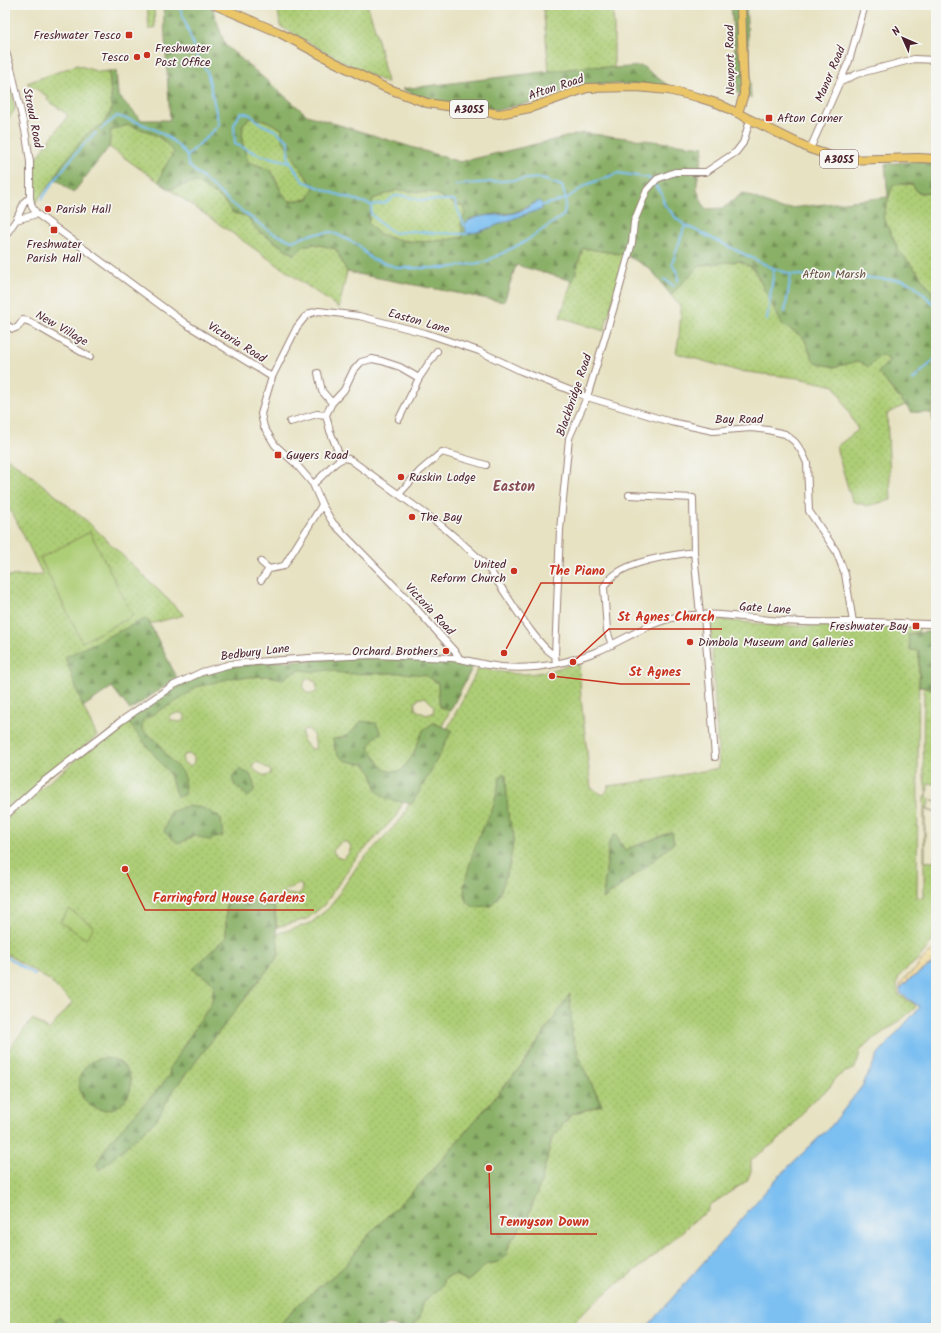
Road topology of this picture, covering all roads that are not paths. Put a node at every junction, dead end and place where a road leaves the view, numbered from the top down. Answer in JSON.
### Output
{"nodes":[{"id":1,"x":215,"y":5,"type":"edge"},
{"id":2,"x":741,"y":5,"type":"edge"},
{"id":3,"x":865,"y":5,"type":"edge"},
{"id":4,"x":5,"y":49,"type":"edge"},
{"id":5,"x":936,"y":60,"type":"edge"},
{"id":6,"x":849,"y":61,"type":"junction"},
{"id":7,"x":857,"y":74,"type":"junction"},
{"id":8,"x":841,"y":82,"type":"junction"},
{"id":9,"x":738,"y":113,"type":"junction"},
{"id":10,"x":750,"y":120,"type":"junction"},
{"id":11,"x":810,"y":149,"type":"junction"},
{"id":12,"x":936,"y":160,"type":"edge"},
{"id":13,"x":29,"y":196,"type":"junction"},
{"id":14,"x":37,"y":214,"type":"junction"},
{"id":15,"x":16,"y":220,"type":"junction"},
{"id":16,"x":5,"y":236,"type":"edge"},
{"id":17,"x":5,"y":324,"type":"edge"},
{"id":18,"x":437,"y":351,"type":"dead end"},
{"id":19,"x":90,"y":357,"type":"dead end"},
{"id":20,"x":318,"y":373,"type":"dead end"},
{"id":21,"x":272,"y":377,"type":"junction"},
{"id":22,"x":419,"y":378,"type":"junction"},
{"id":23,"x":586,"y":397,"type":"junction"},
{"id":24,"x":332,"y":403,"type":"junction"},
{"id":25,"x":326,"y":415,"type":"junction"},
{"id":26,"x":399,"y":419,"type":"dead end"},
{"id":27,"x":290,"y":422,"type":"dead end"},
{"id":28,"x":341,"y":459,"type":"junction"},
{"id":29,"x":486,"y":464,"type":"dead end"},
{"id":30,"x":313,"y":484,"type":"junction"},
{"id":31,"x":399,"y":494,"type":"junction"},
{"id":32,"x":629,"y":495,"type":"dead end"},
{"id":33,"x":322,"y":505,"type":"junction"},
{"id":34,"x":694,"y":552,"type":"junction"},
{"id":35,"x":261,"y":562,"type":"dead end"},
{"id":36,"x":269,"y":569,"type":"junction"},
{"id":37,"x":261,"y":580,"type":"dead end"},
{"id":38,"x":702,"y":615,"type":"junction"},
{"id":39,"x":853,"y":622,"type":"junction"},
{"id":40,"x":936,"y":624,"type":"edge"},
{"id":41,"x":612,"y":645,"type":"junction"},
{"id":42,"x":555,"y":655,"type":"junction"},
{"id":43,"x":459,"y":658,"type":"junction"},
{"id":44,"x":556,"y":664,"type":"junction"},
{"id":45,"x":715,"y":757,"type":"dead end"},
{"id":46,"x":5,"y":816,"type":"edge"}],
"edges":[{"from":1,"to":9,"type":"main road","name":"Afton Road","number":"A3055"},
{"from":2,"to":9,"type":"main road","name":"Newport Road"},
{"from":3,"to":6,"type":"street","name":"Manor Road"},
{"from":4,"to":13,"type":"street","name":"Stroud Road"},
{"from":5,"to":7,"type":"street"},
{"from":6,"to":7,"type":"street"},
{"from":6,"to":8,"type":"street","name":"Manor Road"},
{"from":7,"to":8,"type":"street"},
{"from":8,"to":11,"type":"street","name":"Manor Road"},
{"from":9,"to":10,"type":"main road","name":"Afton Road","number":"A3055"},
{"from":10,"to":11,"type":"main road","name":"Afton Road","number":"A3055"},
{"from":10,"to":23,"type":"street","name":"Blackbridge Road"},
{"from":11,"to":12,"type":"main road","name":"Afton Road","number":"A3055"},
{"from":13,"to":14,"type":"street","name":"Victoria Road"},
{"from":13,"to":15,"type":"street"},
{"from":14,"to":15,"type":"street"},
{"from":14,"to":21,"type":"street","name":"Victoria Road"},
{"from":15,"to":16,"type":"street"},
{"from":17,"to":19,"type":"street","name":"New Village"},
{"from":18,"to":22,"type":"street"},
{"from":20,"to":24,"type":"street"},
{"from":21,"to":23,"type":"street","name":"Easton Lane"},
{"from":21,"to":30,"type":"street","name":"Victoria Road"},
{"from":22,"to":24,"type":"street"},
{"from":22,"to":26,"type":"street"},
{"from":23,"to":39,"type":"street","name":"Bay Road"},
{"from":23,"to":42,"type":"street","name":"Blackbridge Road"},
{"from":24,"to":25,"type":"street"},
{"from":25,"to":27,"type":"street"},
{"from":25,"to":28,"type":"street"},
{"from":28,"to":30,"type":"street"},
{"from":28,"to":31,"type":"street"},
{"from":29,"to":31,"type":"street"},
{"from":30,"to":33,"type":"street","name":"Victoria Road"},
{"from":31,"to":42,"type":"street"},
{"from":32,"to":34,"type":"street"},
{"from":33,"to":36,"type":"street"},
{"from":33,"to":43,"type":"street","name":"Victoria Road"},
{"from":34,"to":38,"type":"street"},
{"from":34,"to":41,"type":"street"},
{"from":35,"to":36,"type":"street"},
{"from":36,"to":37,"type":"street"},
{"from":38,"to":39,"type":"street","name":"Gate Lane"},
{"from":38,"to":41,"type":"street","name":"Gate Lane"},
{"from":38,"to":45,"type":"street"},
{"from":39,"to":40,"type":"street","name":"Gate Lane"},
{"from":41,"to":44,"type":"street","name":"Gate Lane"},
{"from":42,"to":44,"type":"street","name":"Blackbridge Road"},
{"from":43,"to":44,"type":"street","name":"Gate Lane"},
{"from":43,"to":46,"type":"street","name":"Bedbury Lane"}]}
